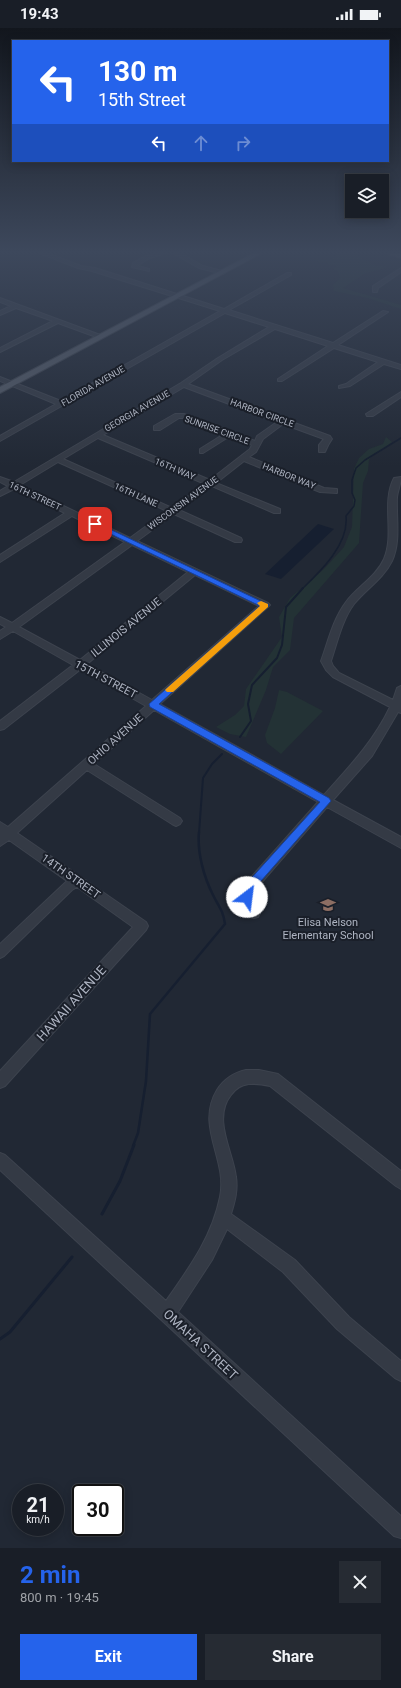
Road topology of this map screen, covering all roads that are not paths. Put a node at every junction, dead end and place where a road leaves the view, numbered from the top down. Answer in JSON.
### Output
{"nodes":[{"id":1,"x":52,"y":324,"type":"edge"},
{"id":2,"x":66,"y":324,"type":"edge"},
{"id":3,"x":126,"y":324,"type":"edge"},
{"id":4,"x":203,"y":324,"type":"edge"},
{"id":5,"x":264,"y":324,"type":"edge"},
{"id":6,"x":365,"y":324,"type":"edge"},
{"id":7,"x":274,"y":327,"type":"junction"},
{"id":8,"x":101,"y":337,"type":"junction"},
{"id":9,"x":331,"y":345,"type":"junction"},
{"id":10,"x":0,"y":350,"type":"edge"},
{"id":11,"x":383,"y":362,"type":"junction"},
{"id":12,"x":401,"y":367,"type":"edge"},
{"id":13,"x":0,"y":379,"type":"edge"},
{"id":14,"x":280,"y":380,"type":"dead end"},
{"id":15,"x":12,"y":384,"type":"junction"},
{"id":16,"x":183,"y":384,"type":"junction"},
{"id":17,"x":341,"y":387,"type":"dead end"},
{"id":18,"x":0,"y":390,"type":"edge"},
{"id":19,"x":401,"y":394,"type":"edge"},
{"id":20,"x":61,"y":404,"type":"junction"},
{"id":21,"x":370,"y":414,"type":"dead end"},
{"id":22,"x":283,"y":421,"type":"junction"},
{"id":23,"x":157,"y":428,"type":"dead end"},
{"id":24,"x":229,"y":434,"type":"junction"},
{"id":25,"x":96,"y":435,"type":"junction"},
{"id":26,"x":0,"y":439,"type":"edge"},
{"id":27,"x":257,"y":444,"type":"junction"},
{"id":28,"x":322,"y":450,"type":"dead end"},
{"id":29,"x":203,"y":451,"type":"dead end"},
{"id":30,"x":244,"y":458,"type":"junction"},
{"id":31,"x":57,"y":459,"type":"junction"},
{"id":32,"x":0,"y":479,"type":"edge"},
{"id":33,"x":401,"y":479,"type":"edge"},
{"id":34,"x":210,"y":484,"type":"junction"},
{"id":35,"x":14,"y":486,"type":"junction"},
{"id":36,"x":334,"y":491,"type":"dead end"},
{"id":37,"x":0,"y":494,"type":"edge"},
{"id":38,"x":173,"y":510,"type":"junction"},
{"id":39,"x":277,"y":511,"type":"dead end"},
{"id":40,"x":71,"y":513,"type":"junction"},
{"id":41,"x":238,"y":540,"type":"dead end"},
{"id":42,"x":130,"y":541,"type":"junction"},
{"id":43,"x":0,"y":559,"type":"edge"},
{"id":44,"x":195,"y":571,"type":"junction"},
{"id":45,"x":265,"y":605,"type":"joint"},
{"id":46,"x":0,"y":620,"type":"edge"},
{"id":47,"x":12,"y":627,"type":"junction"},
{"id":48,"x":0,"y":636,"type":"edge"},
{"id":49,"x":80,"y":665,"type":"junction"},
{"id":50,"x":401,"y":690,"type":"edge"},
{"id":51,"x":153,"y":704,"type":"junction"},
{"id":52,"x":398,"y":707,"type":"edge"},
{"id":53,"x":0,"y":726,"type":"edge"},
{"id":54,"x":87,"y":765,"type":"junction"},
{"id":55,"x":326,"y":801,"type":"junction"},
{"id":56,"x":176,"y":821,"type":"dead end"},
{"id":57,"x":5,"y":830,"type":"edge"},
{"id":58,"x":0,"y":841,"type":"edge"},
{"id":59,"x":401,"y":843,"type":"edge"},
{"id":60,"x":78,"y":881,"type":"junction"},
{"id":61,"x":254,"y":913,"type":"dead end"},
{"id":62,"x":142,"y":926,"type":"joint"},
{"id":63,"x":0,"y":952,"type":"edge"},
{"id":64,"x":0,"y":1081,"type":"edge"},
{"id":65,"x":1,"y":1163,"type":"edge"},
{"id":66,"x":400,"y":1178,"type":"edge"},
{"id":67,"x":223,"y":1217,"type":"junction"},
{"id":68,"x":167,"y":1313,"type":"junction"},
{"id":69,"x":401,"y":1372,"type":"edge"},
{"id":70,"x":401,"y":1530,"type":"edge"}],
"edges":[{"from":1,"to":10,"type":"street"},
{"from":2,"to":8,"type":"street"},
{"from":3,"to":8,"type":"main road"},
{"from":4,"to":20,"type":"street","name":"FLORIDA AVENUE"},
{"from":5,"to":7,"type":"street"},
{"from":6,"to":9,"type":"street"},
{"from":7,"to":9,"type":"street"},
{"from":7,"to":16,"type":"street","name":"GEORGIA AVENUE"},
{"from":8,"to":15,"type":"main road"},
{"from":9,"to":11,"type":"street"},
{"from":9,"to":14,"type":"street"},
{"from":11,"to":12,"type":"street"},
{"from":11,"to":17,"type":"street"},
{"from":13,"to":15,"type":"street"},
{"from":15,"to":18,"type":"main road"},
{"from":15,"to":20,"type":"street"},
{"from":16,"to":22,"type":"street","name":"HARBOR CIRCLE"},
{"from":16,"to":25,"type":"street","name":"GEORGIA AVENUE"},
{"from":19,"to":21,"type":"street"},
{"from":20,"to":26,"type":"street","name":"FLORIDA AVENUE"},
{"from":22,"to":27,"type":"street","name":"WISCONSIN AVENUE"},
{"from":22,"to":28,"type":"street","name":"HARBOR CIRCLE"},
{"from":23,"to":24,"type":"street","name":"SUNRISE CIRCLE"},
{"from":24,"to":27,"type":"street","name":"SUNRISE CIRCLE"},
{"from":24,"to":29,"type":"street"},
{"from":25,"to":31,"type":"street","name":"GEORGIA AVENUE"},
{"from":25,"to":34,"type":"street","name":"16TH WAY"},
{"from":27,"to":30,"type":"street","name":"WISCONSIN AVENUE"},
{"from":30,"to":34,"type":"street","name":"WISCONSIN AVENUE"},
{"from":30,"to":36,"type":"street","name":"HARBOR WAY"},
{"from":31,"to":35,"type":"street","name":"GEORGIA AVENUE"},
{"from":31,"to":38,"type":"street","name":"16TH LANE"},
{"from":32,"to":35,"type":"street","name":"16TH STREET"},
{"from":33,"to":52,"type":"street"},
{"from":34,"to":38,"type":"street","name":"WISCONSIN AVENUE"},
{"from":34,"to":39,"type":"street","name":"16TH WAY"},
{"from":35,"to":37,"type":"street","name":"GEORGIA AVENUE"},
{"from":35,"to":40,"type":"street","name":"16TH STREET"},
{"from":38,"to":41,"type":"street","name":"16TH LANE"},
{"from":38,"to":42,"type":"street","name":"WISCONSIN AVENUE"},
{"from":40,"to":42,"type":"street","name":"16TH STREET"},
{"from":40,"to":43,"type":"street"},
{"from":42,"to":44,"type":"street","name":"16TH STREET"},
{"from":42,"to":47,"type":"street","name":"WISCONSIN AVENUE"},
{"from":44,"to":45,"type":"street","name":"16TH STREET"},
{"from":44,"to":49,"type":"street","name":"ILLINOIS AVENUE"},
{"from":45,"to":51,"type":"street","name":"OHIO AVENUE"},
{"from":46,"to":47,"type":"street","name":"15TH STREET"},
{"from":47,"to":48,"type":"street","name":"WISCONSIN AVENUE"},
{"from":47,"to":49,"type":"street","name":"15TH STREET"},
{"from":49,"to":51,"type":"street","name":"15TH STREET"},
{"from":49,"to":53,"type":"street","name":"ILLINOIS AVENUE"},
{"from":50,"to":52,"type":"street"},
{"from":51,"to":54,"type":"street","name":"OHIO AVENUE"},
{"from":51,"to":55,"type":"street","name":"15TH STREET"},
{"from":52,"to":55,"type":"street"},
{"from":54,"to":56,"type":"street"},
{"from":54,"to":57,"type":"street","name":"OHIO AVENUE"},
{"from":55,"to":59,"type":"street","name":"15TH STREET"},
{"from":55,"to":61,"type":"street"},
{"from":57,"to":58,"type":"street","name":"OHIO AVENUE"},
{"from":57,"to":60,"type":"street","name":"14TH STREET"},
{"from":60,"to":62,"type":"street","name":"14TH STREET"},
{"from":60,"to":63,"type":"street"},
{"from":62,"to":64,"type":"street","name":"HAWAII AVENUE"},
{"from":65,"to":68,"type":"street","name":"OMAHA STREET"},
{"from":66,"to":67,"type":"street"},
{"from":67,"to":68,"type":"street"},
{"from":67,"to":69,"type":"street"},
{"from":68,"to":70,"type":"street","name":"OMAHA STREET"}]}
